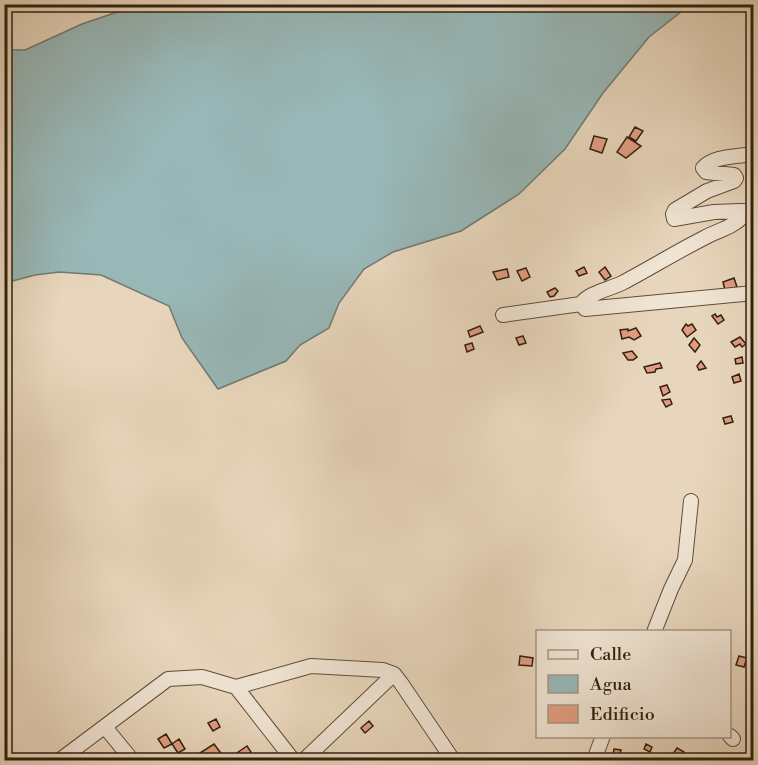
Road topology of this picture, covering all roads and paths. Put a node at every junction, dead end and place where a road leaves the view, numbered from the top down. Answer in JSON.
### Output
{"nodes":[{"id":1,"x":745,"y":155,"type":"dead end"},
{"id":2,"x":753,"y":293,"type":"edge"},
{"id":3,"x":581,"y":304,"type":"junction"},
{"id":4,"x":502,"y":315,"type":"dead end"},
{"id":5,"x":691,"y":501,"type":"dead end"},
{"id":6,"x":655,"y":630,"type":"edge"},
{"id":7,"x":394,"y":674,"type":"junction"},
{"id":8,"x":236,"y":687,"type":"junction"},
{"id":9,"x":105,"y":727,"type":"junction"},
{"id":10,"x":602,"y":738,"type":"edge"},
{"id":11,"x":60,"y":760,"type":"edge"},
{"id":12,"x":132,"y":760,"type":"edge"},
{"id":13,"x":293,"y":760,"type":"edge"},
{"id":14,"x":304,"y":760,"type":"edge"},
{"id":15,"x":453,"y":760,"type":"edge"},
{"id":16,"x":594,"y":760,"type":"edge"}],
"edges":[{"from":1,"to":3,"type":"street"},
{"from":2,"to":3,"type":"street"},
{"from":3,"to":4,"type":"street"},
{"from":5,"to":6,"type":"street"},
{"from":7,"to":8,"type":"street"},
{"from":7,"to":14,"type":"street"},
{"from":7,"to":15,"type":"street"},
{"from":8,"to":9,"type":"street"},
{"from":8,"to":13,"type":"street"},
{"from":9,"to":11,"type":"street"},
{"from":9,"to":12,"type":"street"},
{"from":10,"to":16,"type":"street"}]}
